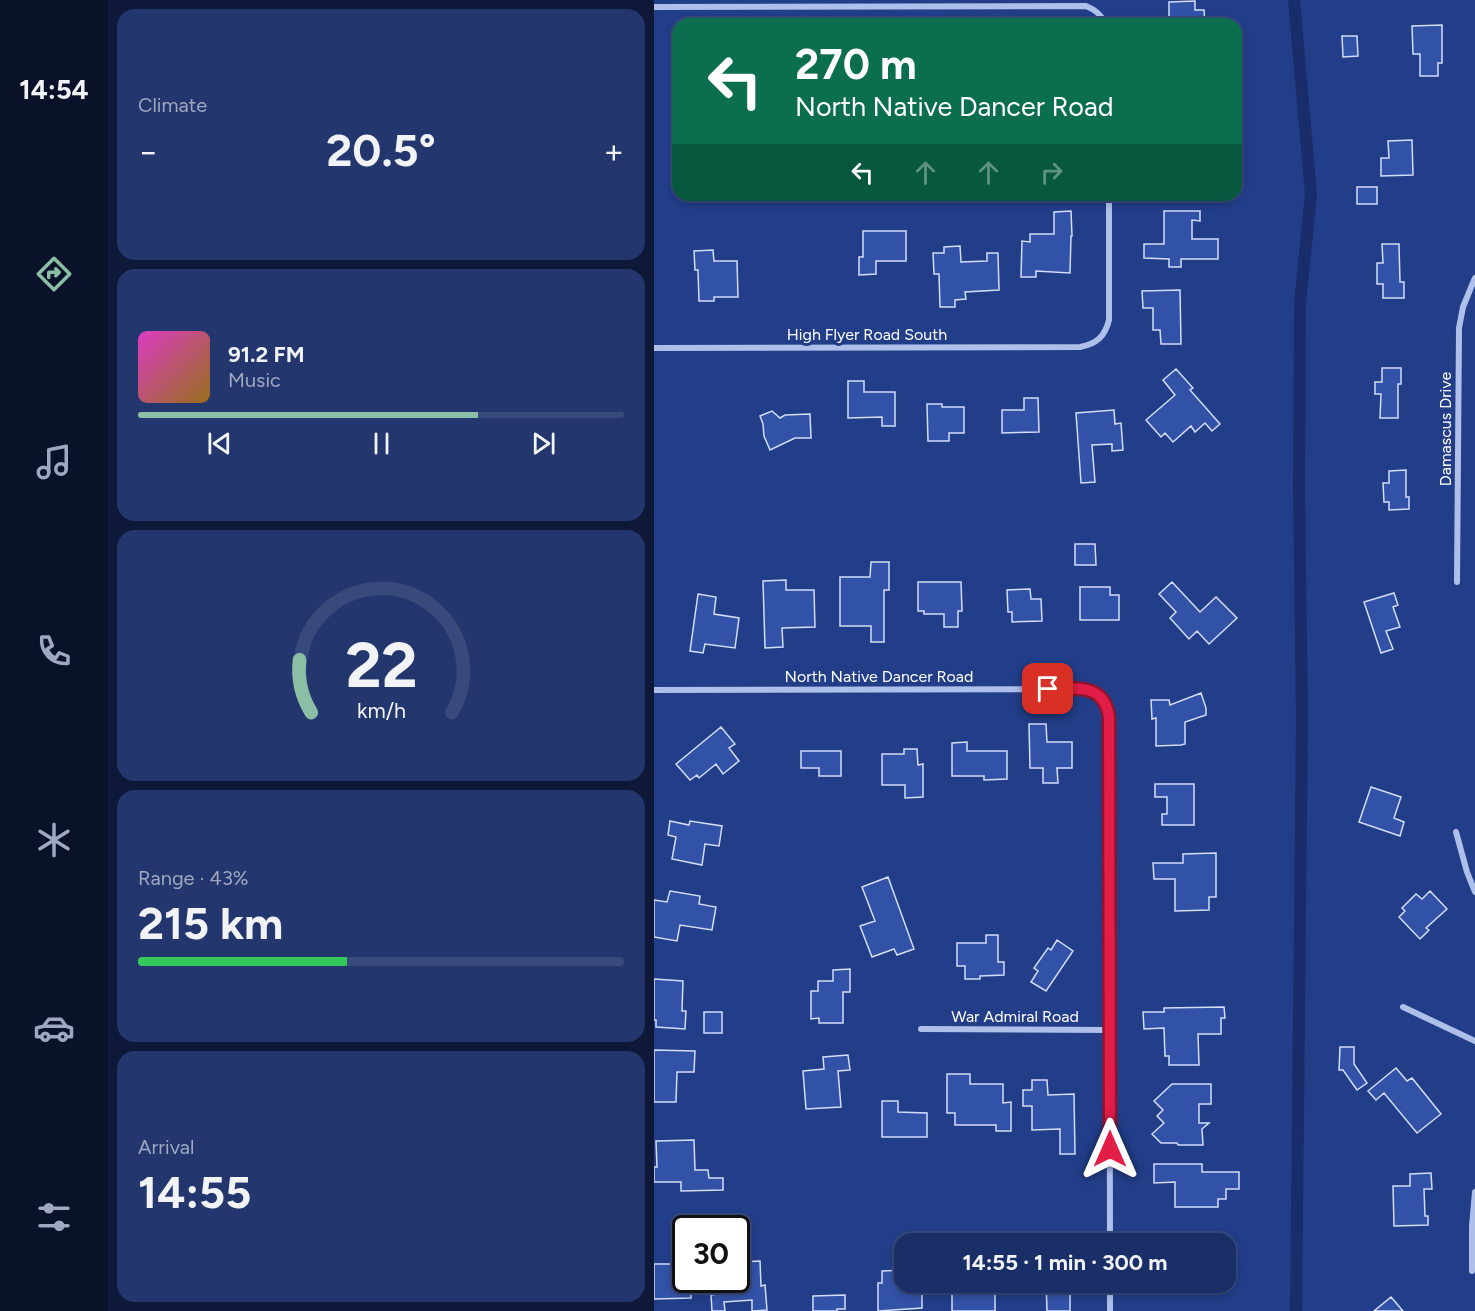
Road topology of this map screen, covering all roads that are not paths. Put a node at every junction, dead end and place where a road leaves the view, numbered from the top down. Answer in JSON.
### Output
{"nodes":[{"id":1,"x":654,"y":7,"type":"edge"},
{"id":2,"x":1103,"y":18,"type":"edge"},
{"id":3,"x":1108,"y":201,"type":"edge"},
{"id":4,"x":1475,"y":278,"type":"edge"},
{"id":5,"x":654,"y":348,"type":"edge"},
{"id":6,"x":1457,"y":582,"type":"dead end"},
{"id":7,"x":654,"y":690,"type":"edge"},
{"id":8,"x":1456,"y":832,"type":"dead end"},
{"id":9,"x":1475,"y":892,"type":"edge"},
{"id":10,"x":1403,"y":1007,"type":"dead end"},
{"id":11,"x":921,"y":1029,"type":"dead end"},
{"id":12,"x":1110,"y":1030,"type":"junction"},
{"id":13,"x":1475,"y":1041,"type":"edge"},
{"id":14,"x":1475,"y":1192,"type":"edge"},
{"id":15,"x":1110,"y":1233,"type":"edge"},
{"id":16,"x":1472,"y":1271,"type":"dead end"},
{"id":17,"x":1110,"y":1293,"type":"edge"},
{"id":18,"x":1110,"y":1311,"type":"edge"}],
"edges":[{"from":1,"to":2,"type":"street"},
{"from":3,"to":5,"type":"street","name":"High Flyer Road South"},
{"from":4,"to":6,"type":"street","name":"Damascus Drive"},
{"from":7,"to":12,"type":"street","name":"North Native Dancer Road"},
{"from":8,"to":9,"type":"street"},
{"from":10,"to":13,"type":"street"},
{"from":11,"to":12,"type":"street","name":"War Admiral Road"},
{"from":12,"to":15,"type":"street"},
{"from":14,"to":16,"type":"street"},
{"from":17,"to":18,"type":"street"}]}
